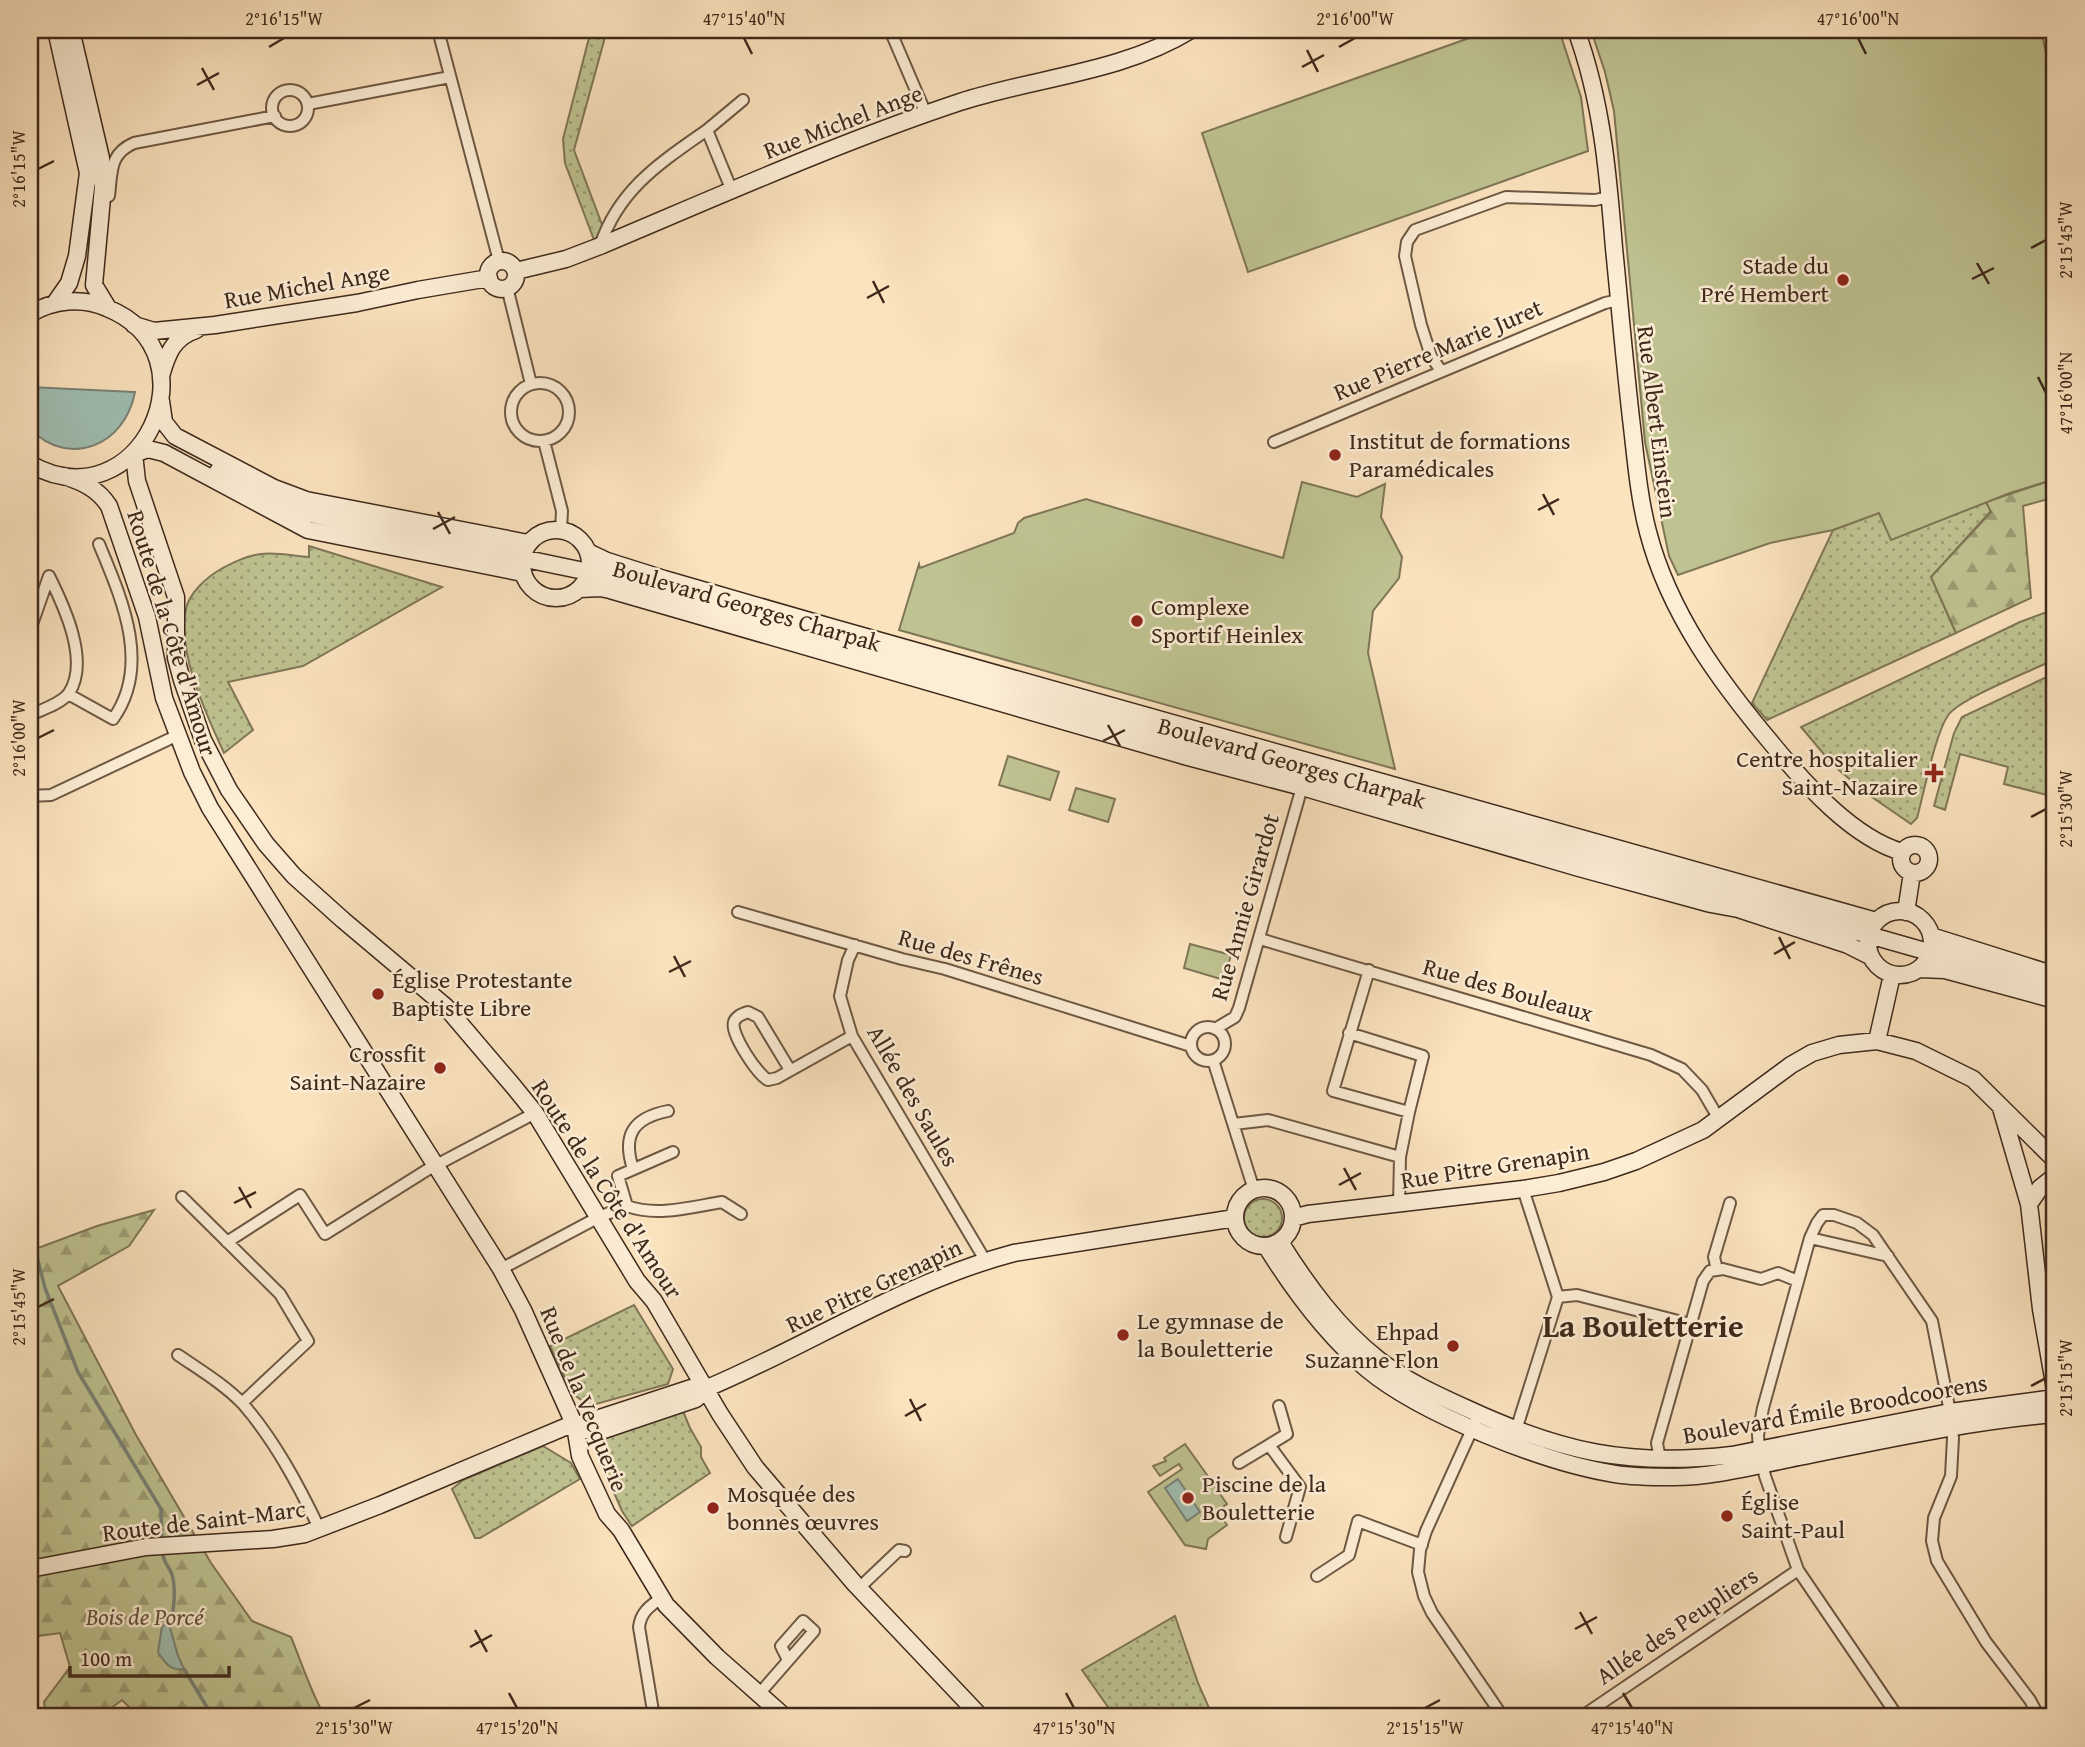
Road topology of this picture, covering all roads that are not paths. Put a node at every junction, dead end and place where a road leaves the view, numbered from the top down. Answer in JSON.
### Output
{"nodes":[{"id":1,"x":57,"y":30,"type":"edge"},
{"id":2,"x":71,"y":30,"type":"edge"},
{"id":3,"x":438,"y":30,"type":"edge"},
{"id":4,"x":890,"y":30,"type":"edge"},
{"id":5,"x":1191,"y":30,"type":"edge"},
{"id":6,"x":1576,"y":30,"type":"edge"},
{"id":7,"x":450,"y":77,"type":"junction"},
{"id":8,"x":743,"y":100,"type":"dead end"},
{"id":9,"x":308,"y":104,"type":"junction"},
{"id":10,"x":926,"y":114,"type":"junction"},
{"id":11,"x":275,"y":116,"type":"junction"},
{"id":12,"x":707,"y":130,"type":"junction"},
{"id":13,"x":732,"y":191,"type":"junction"},
{"id":14,"x":1610,"y":197,"type":"junction"},
{"id":15,"x":101,"y":219,"type":"junction"},
{"id":16,"x":600,"y":246,"type":"junction"},
{"id":17,"x":499,"y":261,"type":"junction"},
{"id":18,"x":516,"y":271,"type":"junction"},
{"id":19,"x":489,"y":278,"type":"junction"},
{"id":20,"x":507,"y":288,"type":"junction"},
{"id":21,"x":1619,"y":300,"type":"junction"},
{"id":22,"x":55,"y":303,"type":"junction"},
{"id":23,"x":108,"y":308,"type":"junction"},
{"id":24,"x":30,"y":314,"type":"edge"},
{"id":25,"x":134,"y":325,"type":"junction"},
{"id":26,"x":215,"y":325,"type":"junction"},
{"id":27,"x":1441,"y":372,"type":"junction"},
{"id":28,"x":161,"y":377,"type":"junction"},
{"id":29,"x":531,"y":384,"type":"junction"},
{"id":30,"x":161,"y":401,"type":"junction"},
{"id":31,"x":544,"y":441,"type":"junction"},
{"id":32,"x":1274,"y":442,"type":"dead end"},
{"id":33,"x":206,"y":452,"type":"junction"},
{"id":34,"x":134,"y":454,"type":"junction"},
{"id":35,"x":30,"y":464,"type":"edge"},
{"id":36,"x":191,"y":466,"type":"junction"},
{"id":37,"x":222,"y":472,"type":"junction"},
{"id":38,"x":64,"y":476,"type":"junction"},
{"id":39,"x":561,"y":530,"type":"junction"},
{"id":40,"x":99,"y":544,"type":"dead end"},
{"id":41,"x":588,"y":552,"type":"junction"},
{"id":42,"x":525,"y":558,"type":"junction"},
{"id":43,"x":589,"y":571,"type":"junction"},
{"id":44,"x":579,"y":589,"type":"junction"},
{"id":45,"x":30,"y":630,"type":"edge"},
{"id":46,"x":68,"y":694,"type":"junction"},
{"id":47,"x":30,"y":715,"type":"edge"},
{"id":48,"x":178,"y":735,"type":"junction"},
{"id":49,"x":1302,"y":787,"type":"junction"},
{"id":50,"x":30,"y":796,"type":"edge"},
{"id":51,"x":1902,"y":852,"type":"junction"},
{"id":52,"x":1912,"y":873,"type":"junction"},
{"id":53,"x":738,"y":912,"type":"dead end"},
{"id":54,"x":1906,"y":912,"type":"junction"},
{"id":55,"x":1868,"y":929,"type":"junction"},
{"id":56,"x":1260,"y":939,"type":"junction"},
{"id":57,"x":855,"y":945,"type":"junction"},
{"id":58,"x":1931,"y":945,"type":"junction"},
{"id":59,"x":1870,"y":956,"type":"junction"},
{"id":60,"x":1919,"y":969,"type":"junction"},
{"id":61,"x":1368,"y":970,"type":"junction"},
{"id":62,"x":1892,"y":975,"type":"junction"},
{"id":63,"x":2055,"y":975,"type":"edge"},
{"id":64,"x":2055,"y":988,"type":"edge"},
{"id":65,"x":330,"y":999,"type":"joint"},
{"id":66,"x":2055,"y":1000,"type":"edge"},
{"id":67,"x":1215,"y":1029,"type":"junction"},
{"id":68,"x":1349,"y":1033,"type":"junction"},
{"id":69,"x":852,"y":1036,"type":"junction"},
{"id":70,"x":1877,"y":1041,"type":"junction"},
{"id":71,"x":1191,"y":1046,"type":"junction"},
{"id":72,"x":1213,"y":1060,"type":"junction"},
{"id":73,"x":790,"y":1070,"type":"junction"},
{"id":74,"x":2000,"y":1106,"type":"junction"},
{"id":75,"x":668,"y":1111,"type":"dead end"},
{"id":76,"x":1409,"y":1112,"type":"junction"},
{"id":77,"x":535,"y":1113,"type":"junction"},
{"id":78,"x":1719,"y":1119,"type":"junction"},
{"id":79,"x":1234,"y":1124,"type":"junction"},
{"id":80,"x":2023,"y":1128,"type":"junction"},
{"id":81,"x":2010,"y":1140,"type":"junction"},
{"id":82,"x":673,"y":1152,"type":"dead end"},
{"id":83,"x":1400,"y":1157,"type":"junction"},
{"id":84,"x":2055,"y":1160,"type":"edge"},
{"id":85,"x":436,"y":1166,"type":"junction"},
{"id":86,"x":633,"y":1169,"type":"junction"},
{"id":87,"x":2055,"y":1176,"type":"edge"},
{"id":88,"x":1523,"y":1189,"type":"junction"},
{"id":89,"x":1254,"y":1190,"type":"junction"},
{"id":90,"x":182,"y":1197,"type":"dead end"},
{"id":91,"x":1730,"y":1203,"type":"dead end"},
{"id":92,"x":2029,"y":1204,"type":"junction"},
{"id":93,"x":1399,"y":1205,"type":"junction"},
{"id":94,"x":627,"y":1206,"type":"junction"},
{"id":95,"x":741,"y":1214,"type":"dead end"},
{"id":96,"x":599,"y":1217,"type":"junction"},
{"id":97,"x":1235,"y":1218,"type":"junction"},
{"id":98,"x":1293,"y":1218,"type":"junction"},
{"id":99,"x":1811,"y":1238,"type":"junction"},
{"id":100,"x":227,"y":1242,"type":"junction"},
{"id":101,"x":1273,"y":1244,"type":"junction"},
{"id":102,"x":1888,"y":1256,"type":"junction"},
{"id":103,"x":985,"y":1260,"type":"junction"},
{"id":104,"x":501,"y":1269,"type":"junction"},
{"id":105,"x":1717,"y":1270,"type":"junction"},
{"id":106,"x":1798,"y":1280,"type":"junction"},
{"id":107,"x":1558,"y":1297,"type":"junction"},
{"id":108,"x":1690,"y":1324,"type":"junction"},
{"id":109,"x":178,"y":1355,"type":"dead end"},
{"id":110,"x":705,"y":1389,"type":"junction"},
{"id":111,"x":2055,"y":1389,"type":"edge"},
{"id":112,"x":2055,"y":1398,"type":"edge"},
{"id":113,"x":242,"y":1403,"type":"junction"},
{"id":114,"x":1279,"y":1406,"type":"dead end"},
{"id":115,"x":2055,"y":1414,"type":"edge"},
{"id":116,"x":1952,"y":1419,"type":"junction"},
{"id":117,"x":1476,"y":1421,"type":"junction"},
{"id":118,"x":575,"y":1426,"type":"junction"},
{"id":119,"x":1516,"y":1430,"type":"junction"},
{"id":120,"x":1269,"y":1445,"type":"junction"},
{"id":121,"x":1760,"y":1452,"type":"junction"},
{"id":122,"x":1660,"y":1459,"type":"junction"},
{"id":123,"x":1239,"y":1463,"type":"dead end"},
{"id":124,"x":320,"y":1530,"type":"junction"},
{"id":125,"x":1286,"y":1537,"type":"dead end"},
{"id":126,"x":1422,"y":1545,"type":"junction"},
{"id":127,"x":905,"y":1551,"type":"dead end"},
{"id":128,"x":30,"y":1569,"type":"edge"},
{"id":129,"x":1798,"y":1570,"type":"junction"},
{"id":130,"x":1317,"y":1576,"type":"dead end"},
{"id":131,"x":859,"y":1588,"type":"junction"},
{"id":132,"x":661,"y":1598,"type":"junction"},
{"id":133,"x":788,"y":1660,"type":"dead end"},
{"id":134,"x":759,"y":1694,"type":"junction"},
{"id":135,"x":1589,"y":1715,"type":"edge"},
{"id":136,"x":654,"y":1717,"type":"edge"},
{"id":137,"x":785,"y":1717,"type":"edge"},
{"id":138,"x":981,"y":1717,"type":"edge"},
{"id":139,"x":1503,"y":1717,"type":"edge"},
{"id":140,"x":1898,"y":1717,"type":"edge"},
{"id":141,"x":2039,"y":1717,"type":"edge"}],
"edges":[{"from":1,"to":22,"type":"street"},
{"from":2,"to":15,"type":"street"},
{"from":3,"to":7,"type":"street"},
{"from":4,"to":10,"type":"street"},
{"from":5,"to":10,"type":"street","name":"Rue Michel Ange"},
{"from":6,"to":14,"type":"street","name":"Rue Albert Einstein"},
{"from":7,"to":9,"type":"street"},
{"from":7,"to":17,"type":"street"},
{"from":8,"to":12,"type":"street"},
{"from":9,"to":11,"type":"street"},
{"from":9,"to":11,"type":"street"},
{"from":10,"to":13,"type":"street","name":"Rue Michel Ange"},
{"from":11,"to":15,"type":"street"},
{"from":12,"to":13,"type":"street"},
{"from":12,"to":16,"type":"street"},
{"from":13,"to":16,"type":"street","name":"Rue Michel Ange"},
{"from":14,"to":21,"type":"street","name":"Rue Albert Einstein"},
{"from":14,"to":27,"type":"street"},
{"from":15,"to":23,"type":"street"},
{"from":16,"to":18,"type":"street","name":"Rue Michel Ange"},
{"from":17,"to":18,"type":"street"},
{"from":17,"to":19,"type":"street"},
{"from":18,"to":20,"type":"street"},
{"from":19,"to":20,"type":"street"},
{"from":19,"to":26,"type":"street","name":"Rue Michel Ange"},
{"from":20,"to":29,"type":"street"},
{"from":21,"to":27,"type":"street","name":"Rue Pierre Marie Juret"},
{"from":21,"to":51,"type":"street","name":"Rue Albert Einstein"},
{"from":22,"to":23,"type":"street"},
{"from":22,"to":24,"type":"street"},
{"from":23,"to":25,"type":"street"},
{"from":25,"to":26,"type":"street","name":"Rue Michel Ange"},
{"from":25,"to":28,"type":"street"},
{"from":26,"to":28,"type":"street","name":"Rue Michel Ange"},
{"from":27,"to":32,"type":"street","name":"Rue Pierre Marie Juret"},
{"from":28,"to":30,"type":"street"},
{"from":29,"to":31,"type":"street"},
{"from":29,"to":31,"type":"street"},
{"from":30,"to":33,"type":"street"},
{"from":30,"to":34,"type":"street"},
{"from":31,"to":39,"type":"street"},
{"from":33,"to":37,"type":"street"},
{"from":33,"to":42,"type":"street"},
{"from":34,"to":36,"type":"street"},
{"from":34,"to":38,"type":"street"},
{"from":34,"to":77,"type":"street","name":"Route de la Côte d'Amour"},
{"from":35,"to":38,"type":"street","name":"Route de la Côte d'Amour"},
{"from":36,"to":37,"type":"street"},
{"from":36,"to":42,"type":"street"},
{"from":37,"to":42,"type":"street"},
{"from":38,"to":48,"type":"street","name":"Route de la Côte d'Amour"},
{"from":39,"to":41,"type":"street","name":"Boulevard Georges Charpak"},
{"from":39,"to":42,"type":"street"},
{"from":40,"to":46,"type":"street"},
{"from":41,"to":43,"type":"street"},
{"from":41,"to":55,"type":"street","name":"Boulevard Georges Charpak"},
{"from":42,"to":43,"type":"street"},
{"from":42,"to":44,"type":"street","name":"Boulevard Georges Charpak"},
{"from":43,"to":44,"type":"street"},
{"from":43,"to":55,"type":"street"},
{"from":44,"to":49,"type":"street","name":"Boulevard Georges Charpak"},
{"from":45,"to":46,"type":"street"},
{"from":46,"to":47,"type":"street"},
{"from":48,"to":50,"type":"street"},
{"from":48,"to":65,"type":"street","name":"Route de la Côte d'Amour"},
{"from":49,"to":56,"type":"street","name":"Rue Annie Girardot"},
{"from":49,"to":59,"type":"street","name":"Boulevard Georges Charpak"},
{"from":51,"to":52,"type":"street"},
{"from":51,"to":52,"type":"street"},
{"from":52,"to":54,"type":"street"},
{"from":53,"to":57,"type":"street","name":"Rue des Frênes"},
{"from":54,"to":55,"type":"street"},
{"from":54,"to":58,"type":"street"},
{"from":55,"to":58,"type":"street","name":"Boulevard Georges Charpak"},
{"from":55,"to":59,"type":"street"},
{"from":56,"to":61,"type":"street","name":"Rue des Bouleaux"},
{"from":56,"to":67,"type":"street","name":"Rue Annie Girardot"},
{"from":57,"to":69,"type":"street","name":"Allée des Saules"},
{"from":57,"to":71,"type":"street","name":"Rue des Frênes"},
{"from":58,"to":60,"type":"street"},
{"from":58,"to":63,"type":"street","name":"Boulevard Georges Charpak"},
{"from":58,"to":64,"type":"street","name":"Boulevard Georges Charpak"},
{"from":59,"to":62,"type":"street","name":"Boulevard Georges Charpak"},
{"from":60,"to":62,"type":"street"},
{"from":60,"to":66,"type":"street"},
{"from":61,"to":68,"type":"street"},
{"from":61,"to":78,"type":"street","name":"Rue des Bouleaux"},
{"from":62,"to":70,"type":"street"},
{"from":65,"to":85,"type":"street","name":"Rue de la Vecquerie"},
{"from":67,"to":71,"type":"street"},
{"from":67,"to":72,"type":"street"},
{"from":68,"to":76,"type":"street"},
{"from":68,"to":76,"type":"street"},
{"from":69,"to":73,"type":"street"},
{"from":69,"to":103,"type":"street","name":"Allée des Saules"},
{"from":70,"to":74,"type":"street","name":"Rue Pitre Grenapin"},
{"from":70,"to":78,"type":"street","name":"Rue Pitre Grenapin"},
{"from":71,"to":72,"type":"street"},
{"from":72,"to":79,"type":"street"},
{"from":73,"to":73,"type":"street"},
{"from":74,"to":80,"type":"street","name":"Rue Pitre Grenapin"},
{"from":74,"to":81,"type":"street"},
{"from":75,"to":86,"type":"street"},
{"from":76,"to":83,"type":"street"},
{"from":77,"to":85,"type":"street"},
{"from":77,"to":96,"type":"street","name":"Route de la Côte d'Amour"},
{"from":78,"to":88,"type":"street","name":"Rue Pitre Grenapin"},
{"from":79,"to":83,"type":"street"},
{"from":79,"to":89,"type":"street"},
{"from":80,"to":81,"type":"street"},
{"from":80,"to":84,"type":"street","name":"Rue Pitre Grenapin"},
{"from":81,"to":92,"type":"street"},
{"from":82,"to":86,"type":"street"},
{"from":83,"to":93,"type":"street"},
{"from":85,"to":100,"type":"street"},
{"from":85,"to":104,"type":"street","name":"Rue de la Vecquerie"},
{"from":86,"to":94,"type":"street"},
{"from":87,"to":92,"type":"street"},
{"from":88,"to":93,"type":"street","name":"Rue Pitre Grenapin"},
{"from":88,"to":107,"type":"street"},
{"from":89,"to":97,"type":"street"},
{"from":89,"to":98,"type":"street"},
{"from":90,"to":100,"type":"street"},
{"from":91,"to":105,"type":"street"},
{"from":92,"to":111,"type":"street"},
{"from":93,"to":98,"type":"street","name":"Rue Pitre Grenapin"},
{"from":94,"to":95,"type":"street"},
{"from":94,"to":96,"type":"street"},
{"from":96,"to":104,"type":"street"},
{"from":96,"to":110,"type":"street","name":"Route de la Côte d'Amour"},
{"from":97,"to":101,"type":"street"},
{"from":97,"to":103,"type":"street","name":"Rue Pitre Grenapin"},
{"from":98,"to":101,"type":"street"},
{"from":99,"to":102,"type":"street"},
{"from":99,"to":102,"type":"street"},
{"from":99,"to":106,"type":"street"},
{"from":100,"to":113,"type":"street"},
{"from":101,"to":117,"type":"street","name":"Boulevard Émile Broodcoorens"},
{"from":102,"to":116,"type":"street"},
{"from":103,"to":110,"type":"street","name":"Rue Pitre Grenapin"},
{"from":104,"to":118,"type":"street","name":"Rue de la Vecquerie"},
{"from":105,"to":106,"type":"street"},
{"from":105,"to":108,"type":"street"},
{"from":106,"to":121,"type":"street"},
{"from":107,"to":108,"type":"street"},
{"from":107,"to":119,"type":"street"},
{"from":108,"to":122,"type":"street"},
{"from":109,"to":113,"type":"street"},
{"from":110,"to":118,"type":"street","name":"Rue Pitre Grenapin"},
{"from":110,"to":131,"type":"street","name":"Route de la Côte d'Amour"},
{"from":112,"to":116,"type":"street","name":"Boulevard Émile Broodcoorens"},
{"from":113,"to":124,"type":"street"},
{"from":114,"to":120,"type":"street"},
{"from":115,"to":116,"type":"street"},
{"from":116,"to":121,"type":"street","name":"Boulevard Émile Broodcoorens"},
{"from":116,"to":121,"type":"street","name":"Boulevard Émile Broodcoorens"},
{"from":116,"to":141,"type":"street"},
{"from":117,"to":119,"type":"street","name":"Boulevard Émile Broodcoorens"},
{"from":117,"to":121,"type":"street","name":"Boulevard Émile Broodcoorens"},
{"from":117,"to":126,"type":"street"},
{"from":118,"to":124,"type":"street","name":"Route de Saint-Marc"},
{"from":118,"to":132,"type":"street","name":"Rue de la Vecquerie"},
{"from":119,"to":122,"type":"street","name":"Boulevard Émile Broodcoorens"},
{"from":120,"to":123,"type":"street"},
{"from":120,"to":125,"type":"street"},
{"from":121,"to":122,"type":"street","name":"Boulevard Émile Broodcoorens"},
{"from":121,"to":129,"type":"street"},
{"from":124,"to":128,"type":"street","name":"Route de Saint-Marc"},
{"from":126,"to":130,"type":"street"},
{"from":126,"to":139,"type":"street"},
{"from":127,"to":131,"type":"street"},
{"from":129,"to":135,"type":"street","name":"Allée des Peupliers"},
{"from":129,"to":140,"type":"street"},
{"from":131,"to":138,"type":"street","name":"Route de la Côte d'Amour"},
{"from":132,"to":134,"type":"street","name":"Rue de la Vecquerie"},
{"from":132,"to":136,"type":"street"},
{"from":133,"to":134,"type":"street"},
{"from":134,"to":137,"type":"street","name":"Rue de la Vecquerie"}]}
